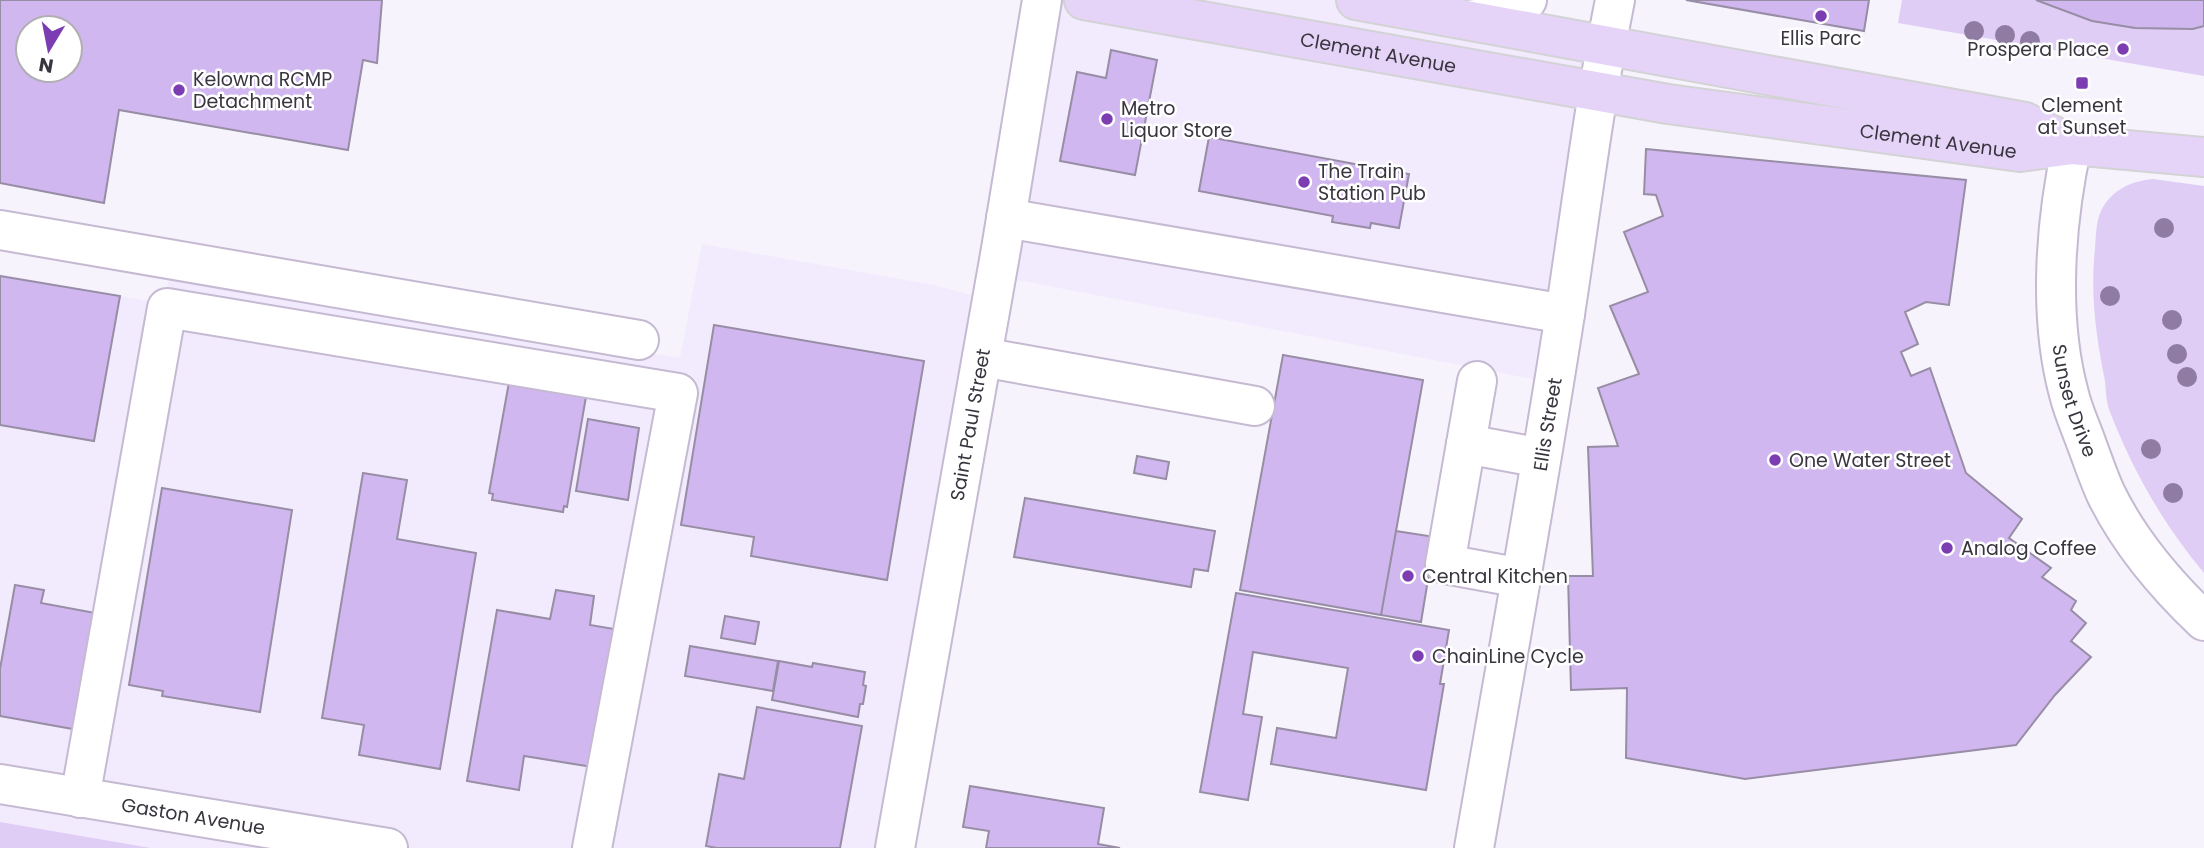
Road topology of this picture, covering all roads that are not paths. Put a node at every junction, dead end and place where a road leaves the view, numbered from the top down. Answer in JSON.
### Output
{"nodes":[{"id":1,"x":1041,"y":0,"type":"edge"},
{"id":2,"x":1084,"y":0,"type":"edge"},
{"id":3,"x":1356,"y":0,"type":"edge"},
{"id":4,"x":1527,"y":0,"type":"edge"},
{"id":5,"x":1615,"y":0,"type":"edge"},
{"id":6,"x":1469,"y":20,"type":"junction"},
{"id":7,"x":1606,"y":46,"type":"junction"},
{"id":8,"x":1597,"y":92,"type":"junction"},
{"id":9,"x":2072,"y":145,"type":"junction"},
{"id":10,"x":2204,"y":157,"type":"edge"},
{"id":11,"x":1006,"y":218,"type":"junction"},
{"id":12,"x":0,"y":230,"type":"edge"},
{"id":13,"x":1565,"y":314,"type":"junction"},
{"id":14,"x":639,"y":340,"type":"dead end"},
{"id":15,"x":982,"y":357,"type":"junction"},
{"id":16,"x":1477,"y":382,"type":"dead end"},
{"id":17,"x":1255,"y":406,"type":"dead end"},
{"id":18,"x":1466,"y":444,"type":"junction"},
{"id":19,"x":1541,"y":458,"type":"junction"},
{"id":20,"x":1521,"y":578,"type":"junction"},
{"id":21,"x":2204,"y":621,"type":"edge"},
{"id":22,"x":0,"y":784,"type":"edge"},
{"id":23,"x":80,"y":798,"type":"junction"},
{"id":24,"x":388,"y":848,"type":"edge"},
{"id":25,"x":592,"y":848,"type":"edge"},
{"id":26,"x":895,"y":848,"type":"edge"},
{"id":27,"x":1474,"y":848,"type":"edge"}],
"edges":[{"from":1,"to":11,"type":"street","name":"Saint Paul Street"},
{"from":2,"to":8,"type":"main road","name":"Clement Avenue"},
{"from":3,"to":6,"type":"main road","name":"Clement Avenue"},
{"from":4,"to":6,"type":"street"},
{"from":5,"to":7,"type":"street","name":"Ellis Street"},
{"from":6,"to":7,"type":"main road","name":"Clement Avenue"},
{"from":7,"to":8,"type":"street","name":"Ellis Street"},
{"from":7,"to":9,"type":"main road","name":"Clement Avenue"},
{"from":8,"to":9,"type":"main road","name":"Clement Avenue"},
{"from":8,"to":13,"type":"street","name":"Ellis Street"},
{"from":9,"to":10,"type":"main road"},
{"from":9,"to":21,"type":"street","name":"Sunset Drive"},
{"from":11,"to":13,"type":"street"},
{"from":11,"to":15,"type":"street","name":"Saint Paul Street"},
{"from":12,"to":14,"type":"street"},
{"from":13,"to":19,"type":"street","name":"Ellis Street"},
{"from":15,"to":17,"type":"street"},
{"from":15,"to":26,"type":"street","name":"Saint Paul Street"},
{"from":16,"to":18,"type":"street"},
{"from":18,"to":19,"type":"street"},
{"from":18,"to":20,"type":"street"},
{"from":19,"to":20,"type":"street","name":"Ellis Street"},
{"from":20,"to":27,"type":"street","name":"Ellis Street"},
{"from":22,"to":23,"type":"street","name":"Gaston Avenue"},
{"from":23,"to":24,"type":"street","name":"Gaston Avenue"},
{"from":23,"to":25,"type":"street"}]}
